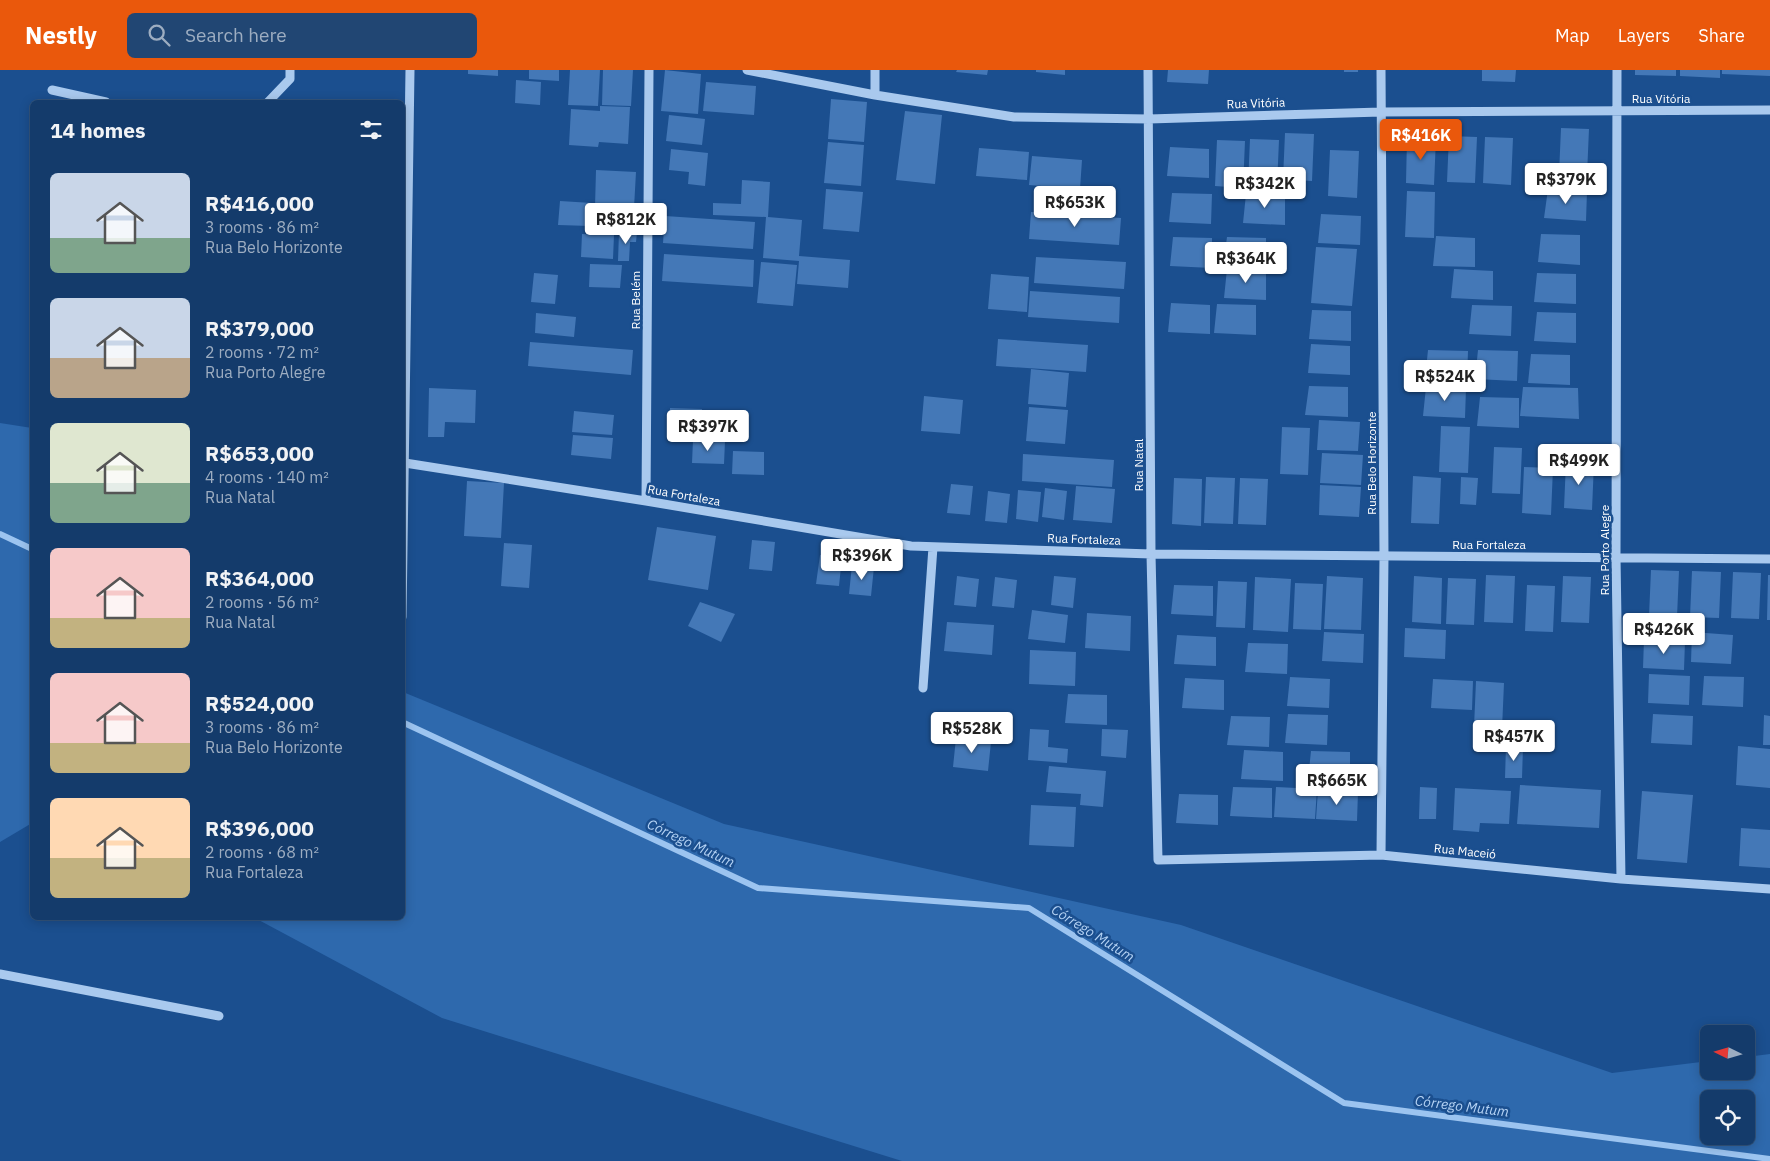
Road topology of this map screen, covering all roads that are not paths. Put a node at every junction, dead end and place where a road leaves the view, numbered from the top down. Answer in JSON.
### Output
{"nodes":[{"id":1,"x":290,"y":70,"type":"edge"},
{"id":2,"x":410,"y":70,"type":"edge"},
{"id":3,"x":650,"y":70,"type":"edge"},
{"id":4,"x":747,"y":70,"type":"edge"},
{"id":5,"x":876,"y":70,"type":"edge"},
{"id":6,"x":1148,"y":70,"type":"edge"},
{"id":7,"x":1380,"y":70,"type":"edge"},
{"id":8,"x":1617,"y":70,"type":"edge"},
{"id":9,"x":52,"y":90,"type":"dead end"},
{"id":10,"x":875,"y":95,"type":"junction"},
{"id":11,"x":97,"y":100,"type":"edge"},
{"id":12,"x":270,"y":100,"type":"edge"},
{"id":13,"x":1617,"y":110,"type":"junction"},
{"id":14,"x":1770,"y":110,"type":"edge"},
{"id":15,"x":1380,"y":112,"type":"junction"},
{"id":16,"x":1149,"y":119,"type":"junction"},
{"id":17,"x":405,"y":463,"type":"joint"},
{"id":18,"x":646,"y":501,"type":"junction"},
{"id":19,"x":933,"y":547,"type":"junction"},
{"id":20,"x":1151,"y":554,"type":"junction"},
{"id":21,"x":1384,"y":556,"type":"junction"},
{"id":22,"x":1616,"y":557,"type":"junction"},
{"id":23,"x":1770,"y":558,"type":"edge"},
{"id":24,"x":923,"y":688,"type":"dead end"},
{"id":25,"x":1381,"y":855,"type":"junction"},
{"id":26,"x":1158,"y":860,"type":"joint"},
{"id":27,"x":1620,"y":879,"type":"junction"},
{"id":28,"x":1770,"y":889,"type":"edge"},
{"id":29,"x":0,"y":974,"type":"edge"},
{"id":30,"x":219,"y":1016,"type":"dead end"}],
"edges":[{"from":1,"to":12,"type":"street"},
{"from":2,"to":17,"type":"street"},
{"from":3,"to":18,"type":"street","name":"Rua Belém"},
{"from":4,"to":10,"type":"street","name":"Rua Vitória"},
{"from":5,"to":10,"type":"street"},
{"from":6,"to":16,"type":"street","name":"Rua Natal"},
{"from":7,"to":15,"type":"street","name":"Rua Belo Horizonte"},
{"from":8,"to":13,"type":"street","name":"Rua Porto Alegre"},
{"from":9,"to":11,"type":"street"},
{"from":10,"to":16,"type":"street","name":"Rua Vitória"},
{"from":13,"to":14,"type":"street","name":"Rua Vitória"},
{"from":13,"to":15,"type":"street","name":"Rua Vitória"},
{"from":13,"to":22,"type":"street","name":"Rua Porto Alegre"},
{"from":15,"to":16,"type":"street","name":"Rua Vitória"},
{"from":15,"to":21,"type":"street","name":"Rua Belo Horizonte"},
{"from":16,"to":20,"type":"street","name":"Rua Natal"},
{"from":17,"to":18,"type":"street","name":"Rua Fortaleza"},
{"from":18,"to":19,"type":"street","name":"Rua Fortaleza"},
{"from":19,"to":20,"type":"street","name":"Rua Fortaleza"},
{"from":19,"to":24,"type":"street"},
{"from":20,"to":21,"type":"street","name":"Rua Fortaleza"},
{"from":20,"to":26,"type":"street","name":"Rua Natal"},
{"from":21,"to":22,"type":"street","name":"Rua Fortaleza"},
{"from":21,"to":25,"type":"street","name":"Rua Belo Horizonte"},
{"from":22,"to":23,"type":"street","name":"Rua Fortaleza"},
{"from":22,"to":27,"type":"street","name":"Rua Porto Alegre"},
{"from":25,"to":26,"type":"street","name":"Rua Maceió"},
{"from":25,"to":27,"type":"street","name":"Rua Maceió"},
{"from":27,"to":28,"type":"street","name":"Rua Maceió"},
{"from":29,"to":30,"type":"street"}]}
